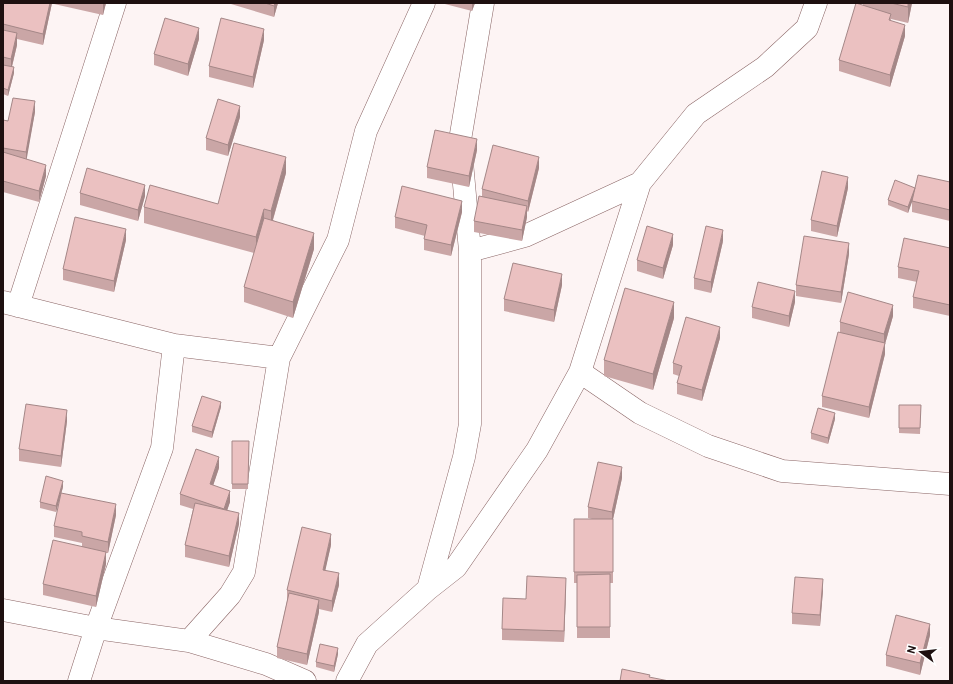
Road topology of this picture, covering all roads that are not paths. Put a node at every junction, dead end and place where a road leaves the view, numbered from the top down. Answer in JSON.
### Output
{"nodes":[{"id":1,"x":115,"y":3,"type":"edge"},
{"id":2,"x":424,"y":3,"type":"edge"},
{"id":3,"x":483,"y":3,"type":"edge"},
{"id":4,"x":816,"y":3,"type":"edge"},
{"id":5,"x":640,"y":183,"type":"junction"},
{"id":6,"x":470,"y":252,"type":"junction"},
{"id":7,"x":10,"y":304,"type":"edge"},
{"id":8,"x":174,"y":345,"type":"junction"},
{"id":9,"x":279,"y":358,"type":"junction"},
{"id":10,"x":580,"y":372,"type":"junction"},
{"id":11,"x":950,"y":484,"type":"edge"},
{"id":12,"x":428,"y":589,"type":"junction"},
{"id":13,"x":3,"y":610,"type":"edge"},
{"id":14,"x":96,"y":628,"type":"junction"},
{"id":15,"x":189,"y":641,"type":"junction"},
{"id":16,"x":79,"y":681,"type":"edge"},
{"id":17,"x":305,"y":681,"type":"edge"},
{"id":18,"x":347,"y":681,"type":"edge"}],
"edges":[{"from":1,"to":7,"type":"street"},
{"from":2,"to":9,"type":"street"},
{"from":3,"to":6,"type":"street"},
{"from":4,"to":5,"type":"street"},
{"from":5,"to":6,"type":"street"},
{"from":5,"to":10,"type":"street"},
{"from":6,"to":12,"type":"street"},
{"from":7,"to":8,"type":"street"},
{"from":8,"to":9,"type":"street"},
{"from":8,"to":14,"type":"street"},
{"from":9,"to":15,"type":"street"},
{"from":10,"to":11,"type":"street"},
{"from":10,"to":12,"type":"street"},
{"from":12,"to":18,"type":"street"},
{"from":13,"to":14,"type":"street"},
{"from":14,"to":15,"type":"street"},
{"from":14,"to":16,"type":"street"},
{"from":15,"to":17,"type":"street"}]}
